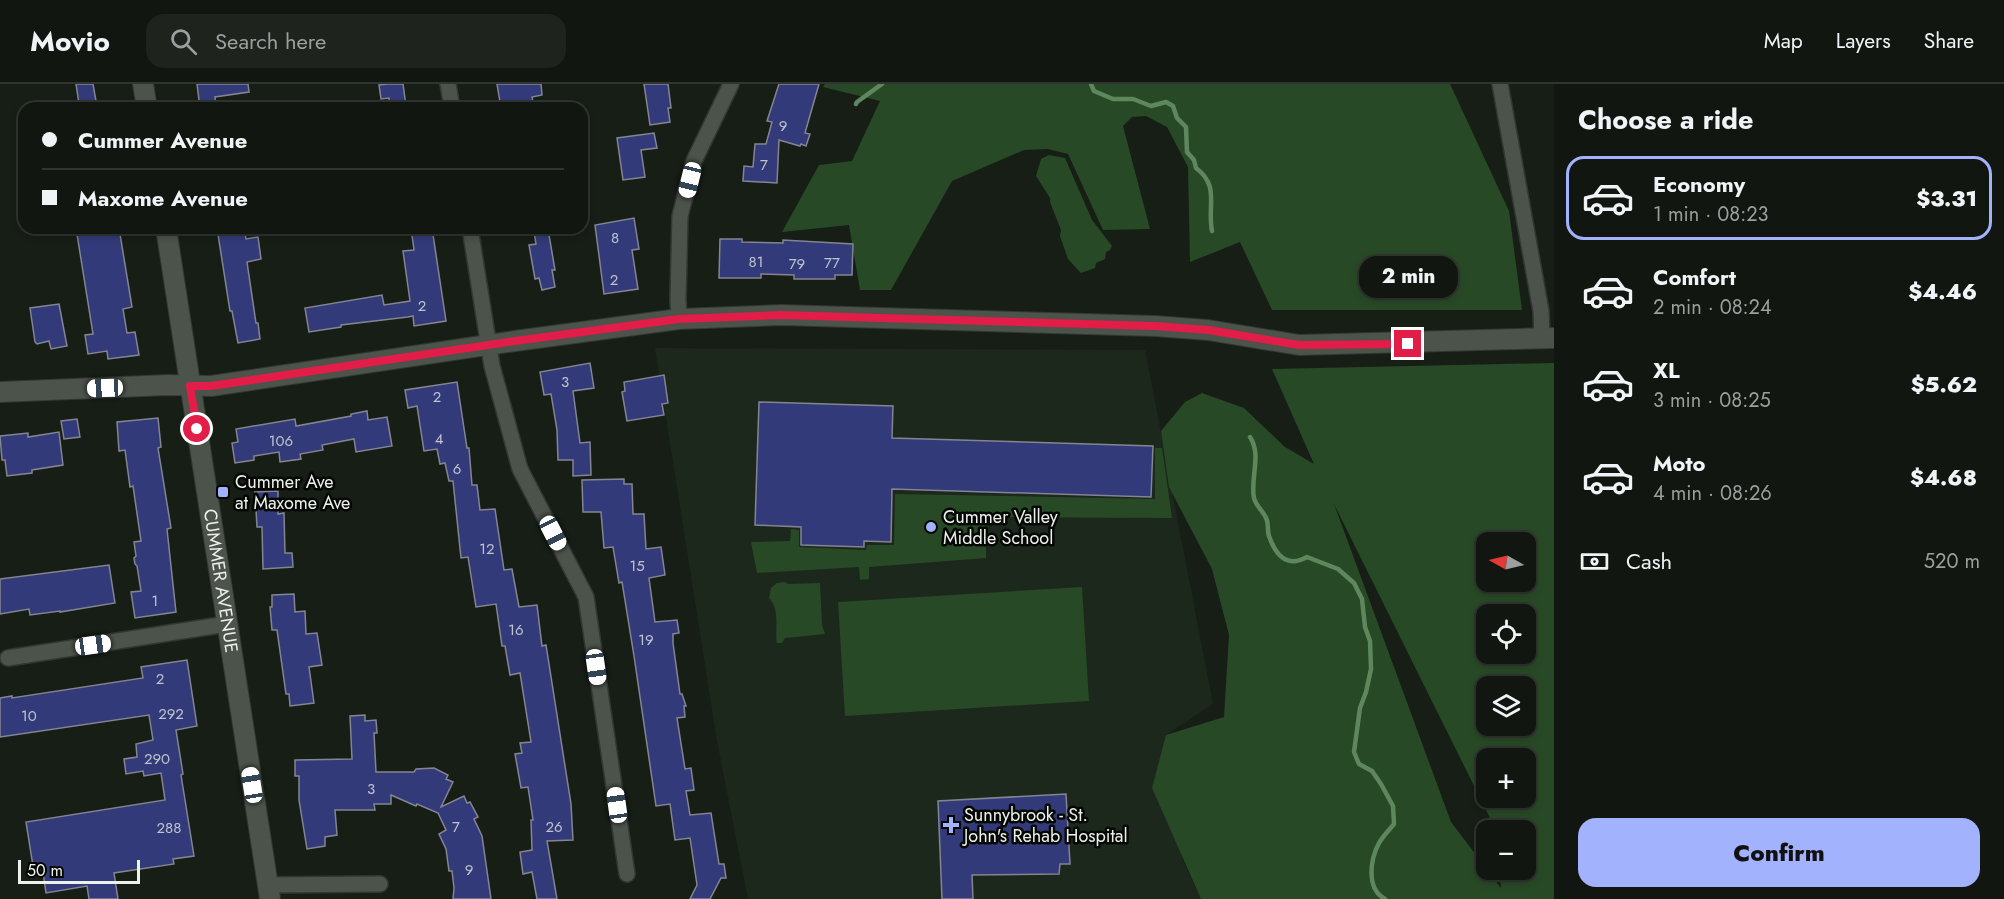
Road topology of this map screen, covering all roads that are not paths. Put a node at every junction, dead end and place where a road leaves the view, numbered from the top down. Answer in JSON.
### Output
{"nodes":[{"id":1,"x":143,"y":84,"type":"edge"},
{"id":2,"x":448,"y":84,"type":"edge"},
{"id":3,"x":731,"y":84,"type":"edge"},
{"id":4,"x":1500,"y":84,"type":"edge"},
{"id":5,"x":146,"y":102,"type":"edge"},
{"id":6,"x":451,"y":102,"type":"edge"},
{"id":7,"x":167,"y":234,"type":"edge"},
{"id":8,"x":471,"y":234,"type":"edge"},
{"id":9,"x":679,"y":319,"type":"junction"},
{"id":10,"x":1548,"y":338,"type":"edge"},
{"id":11,"x":488,"y":346,"type":"junction"},
{"id":12,"x":190,"y":386,"type":"junction"},
{"id":13,"x":0,"y":392,"type":"edge"},
{"id":14,"x":227,"y":624,"type":"junction"},
{"id":15,"x":9,"y":658,"type":"dead end"},
{"id":16,"x":627,"y":874,"type":"dead end"},
{"id":17,"x":380,"y":884,"type":"dead end"},
{"id":18,"x":269,"y":892,"type":"edge"}],
"edges":[{"from":1,"to":5,"type":"street"},
{"from":2,"to":6,"type":"street"},
{"from":3,"to":9,"type":"street"},
{"from":4,"to":10,"type":"street"},
{"from":7,"to":12,"type":"street","name":"CUMMER AVENUE"},
{"from":8,"to":11,"type":"street"},
{"from":9,"to":10,"type":"street"},
{"from":9,"to":11,"type":"street"},
{"from":11,"to":12,"type":"street"},
{"from":11,"to":16,"type":"street"},
{"from":12,"to":13,"type":"street"},
{"from":12,"to":14,"type":"street","name":"CUMMER AVENUE"},
{"from":14,"to":15,"type":"street"},
{"from":14,"to":18,"type":"street","name":"CUMMER AVENUE"},
{"from":17,"to":18,"type":"street"}]}
